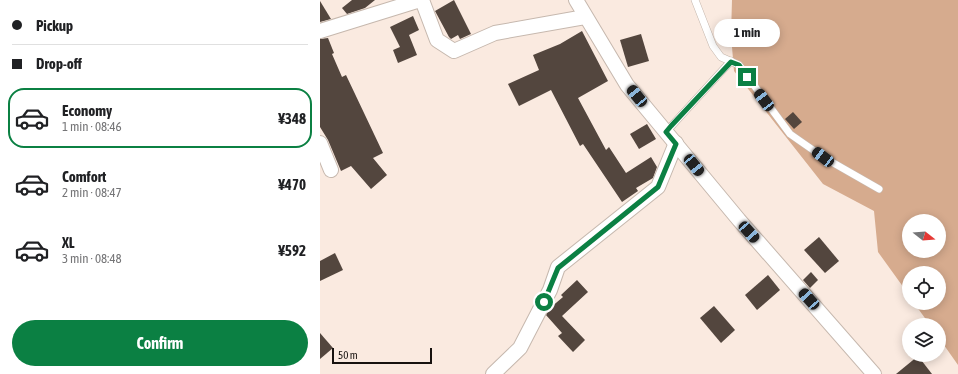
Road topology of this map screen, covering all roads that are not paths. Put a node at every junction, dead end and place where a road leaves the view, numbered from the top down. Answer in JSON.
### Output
{"nodes":[{"id":1,"x":421,"y":0,"type":"edge"},
{"id":2,"x":576,"y":0,"type":"edge"},
{"id":3,"x":695,"y":0,"type":"edge"},
{"id":4,"x":585,"y":17,"type":"junction"},
{"id":5,"x":320,"y":31,"type":"edge"},
{"id":6,"x":731,"y":62,"type":"junction"},
{"id":7,"x":666,"y":132,"type":"junction"},
{"id":8,"x":320,"y":143,"type":"edge"},
{"id":9,"x":676,"y":144,"type":"junction"},
{"id":10,"x":331,"y":170,"type":"dead end"},
{"id":11,"x":879,"y":189,"type":"dead end"},
{"id":12,"x":493,"y":374,"type":"edge"},
{"id":13,"x":874,"y":374,"type":"edge"}],
"edges":[{"from":1,"to":4,"type":"street"},
{"from":1,"to":5,"type":"street"},
{"from":2,"to":4,"type":"street"},
{"from":3,"to":6,"type":"lane"},
{"from":4,"to":7,"type":"street"},
{"from":6,"to":7,"type":"lane"},
{"from":6,"to":11,"type":"lane"},
{"from":7,"to":9,"type":"street"},
{"from":8,"to":10,"type":"street"},
{"from":9,"to":12,"type":"street"},
{"from":9,"to":13,"type":"street"}]}
